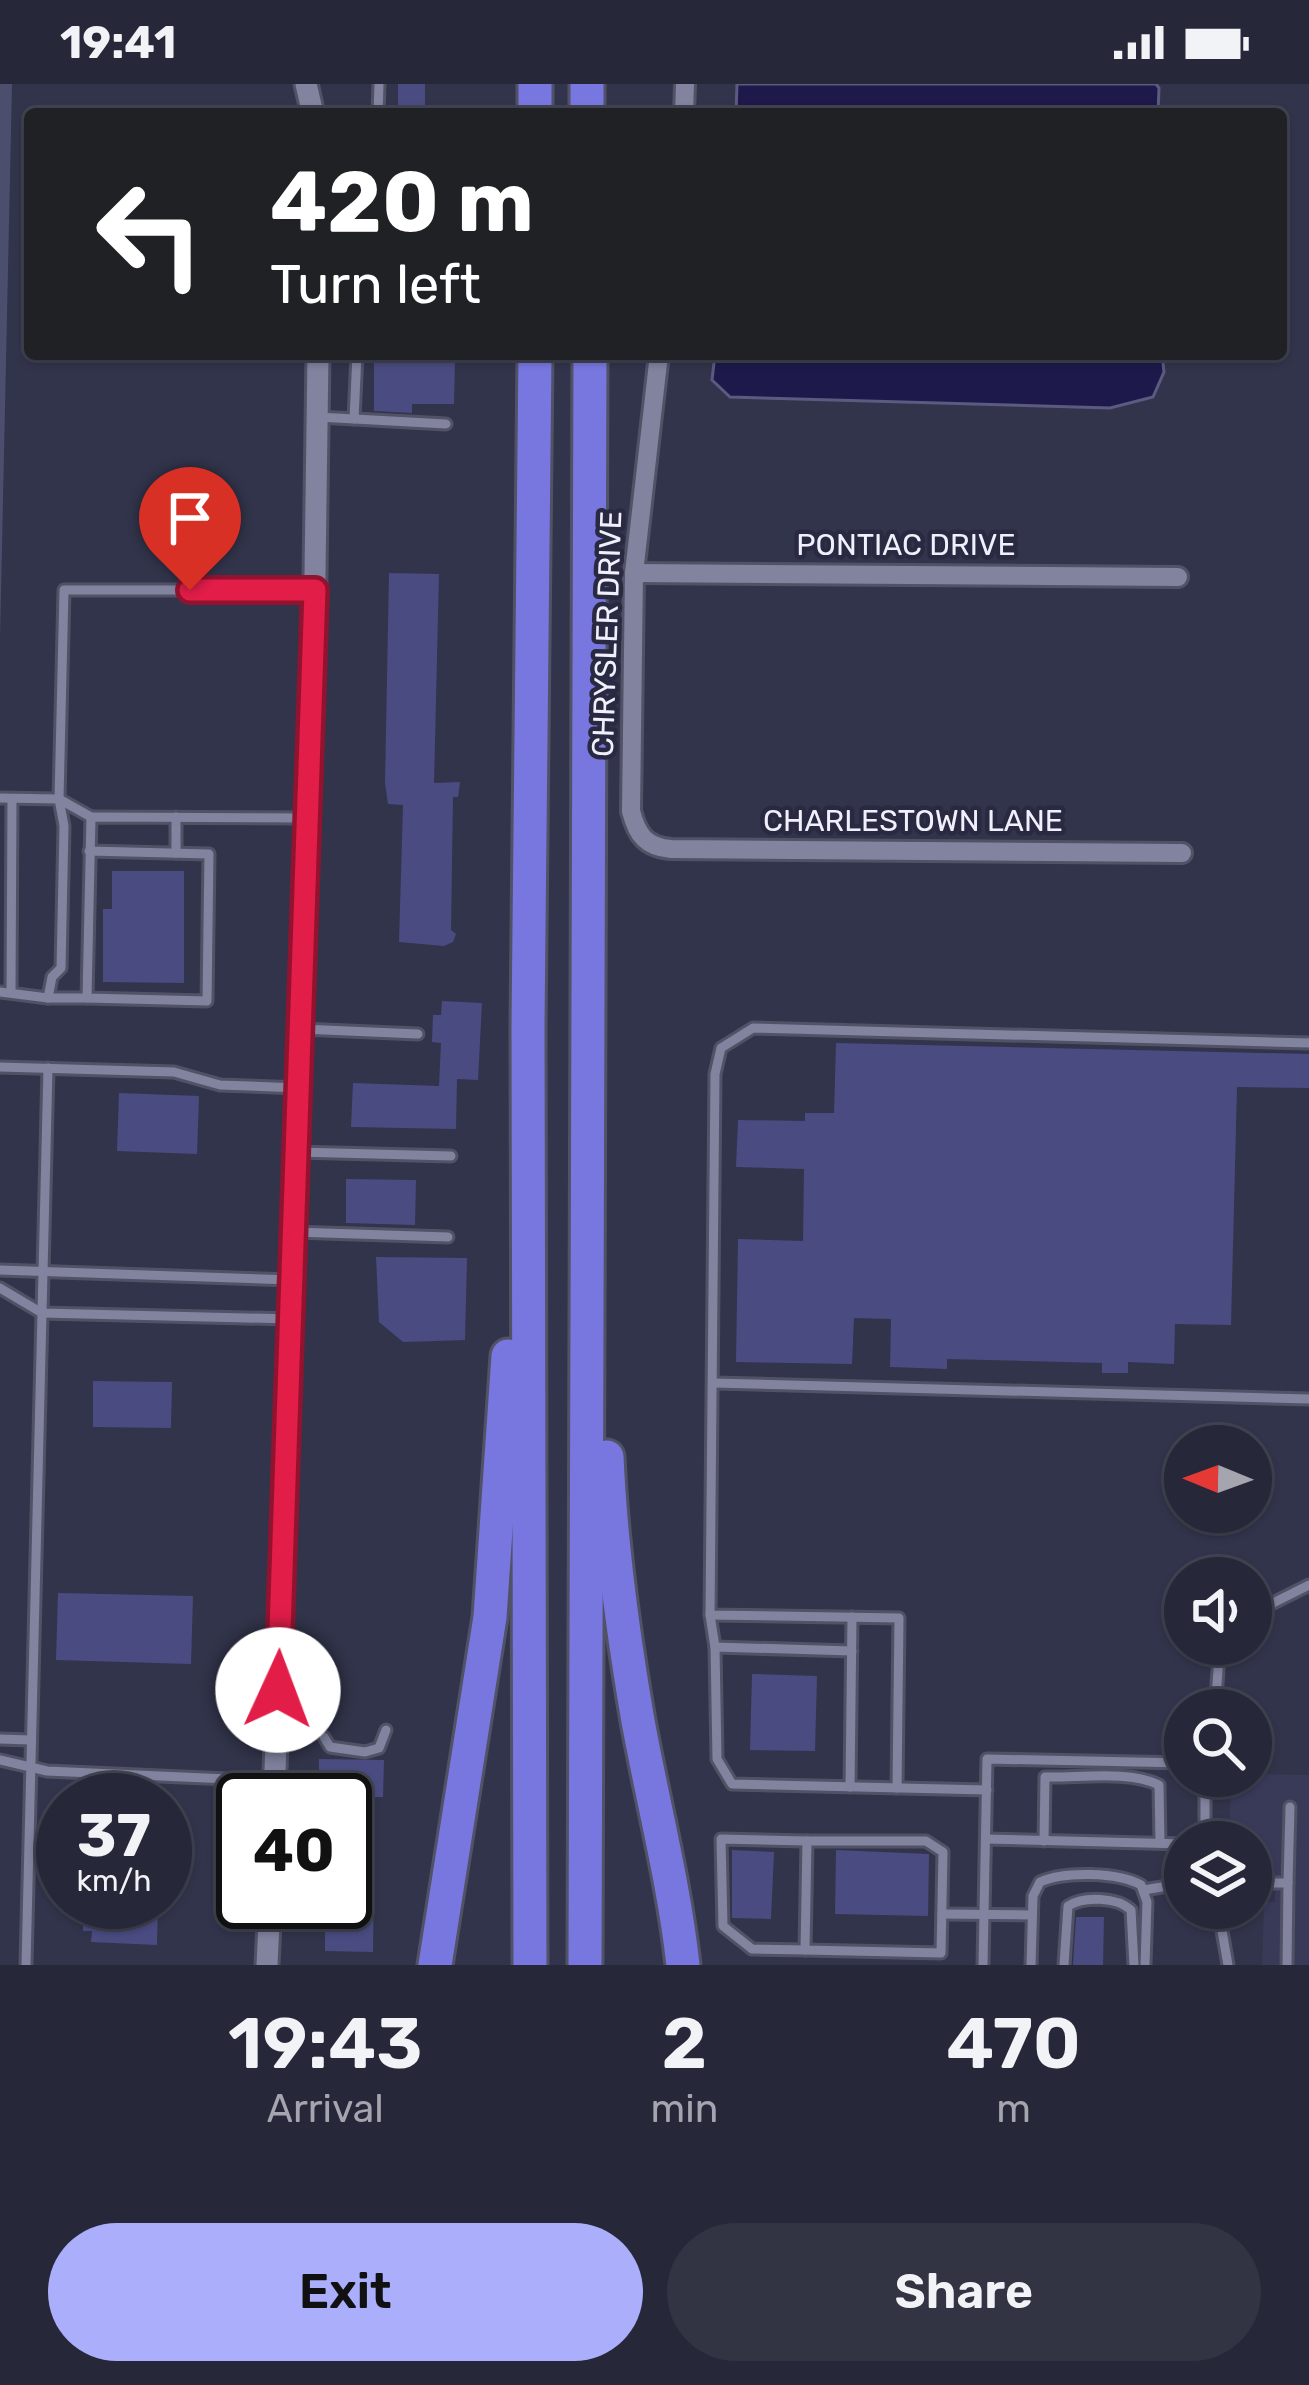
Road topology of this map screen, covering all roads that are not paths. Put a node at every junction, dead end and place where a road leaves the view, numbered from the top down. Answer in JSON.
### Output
{"nodes":[{"id":1,"x":318,"y":360,"type":"edge"},
{"id":2,"x":357,"y":360,"type":"edge"},
{"id":3,"x":535,"y":360,"type":"edge"},
{"id":4,"x":590,"y":360,"type":"edge"},
{"id":5,"x":658,"y":360,"type":"edge"},
{"id":6,"x":317,"y":417,"type":"junction"},
{"id":7,"x":354,"y":419,"type":"junction"},
{"id":8,"x":446,"y":424,"type":"dead end"},
{"id":9,"x":634,"y":573,"type":"junction"},
{"id":10,"x":1178,"y":577,"type":"dead end"},
{"id":11,"x":315,"y":590,"type":"junction"},
{"id":12,"x":6,"y":798,"type":"edge"},
{"id":13,"x":59,"y":799,"type":"junction"},
{"id":14,"x":91,"y":817,"type":"junction"},
{"id":15,"x":176,"y":818,"type":"junction"},
{"id":16,"x":309,"y":818,"type":"junction"},
{"id":17,"x":644,"y":841,"type":"joint"},
{"id":18,"x":89,"y":851,"type":"junction"},
{"id":19,"x":1182,"y":853,"type":"dead end"},
{"id":20,"x":176,"y":854,"type":"junction"},
{"id":21,"x":6,"y":992,"type":"edge"},
{"id":22,"x":48,"y":998,"type":"junction"},
{"id":23,"x":86,"y":998,"type":"junction"},
{"id":24,"x":528,"y":1024,"type":"junction"},
{"id":25,"x":301,"y":1029,"type":"junction"},
{"id":26,"x":418,"y":1034,"type":"dead end"},
{"id":27,"x":1309,"y":1043,"type":"edge"},
{"id":28,"x":0,"y":1067,"type":"edge"},
{"id":29,"x":48,"y":1069,"type":"junction"},
{"id":30,"x":299,"y":1088,"type":"junction"},
{"id":31,"x":297,"y":1152,"type":"junction"},
{"id":32,"x":451,"y":1156,"type":"dead end"},
{"id":33,"x":294,"y":1232,"type":"junction"},
{"id":34,"x":448,"y":1237,"type":"dead end"},
{"id":35,"x":0,"y":1270,"type":"edge"},
{"id":36,"x":43,"y":1272,"type":"junction"},
{"id":37,"x":587,"y":1275,"type":"junction"},
{"id":38,"x":292,"y":1280,"type":"junction"},
{"id":39,"x":0,"y":1288,"type":"edge"},
{"id":40,"x":42,"y":1313,"type":"junction"},
{"id":41,"x":291,"y":1319,"type":"junction"},
{"id":42,"x":714,"y":1383,"type":"junction"},
{"id":43,"x":1309,"y":1400,"type":"edge"},
{"id":44,"x":1309,"y":1585,"type":"edge"},
{"id":45,"x":1272,"y":1604,"type":"edge"},
{"id":46,"x":710,"y":1615,"type":"junction"},
{"id":47,"x":852,"y":1617,"type":"junction"},
{"id":48,"x":715,"y":1647,"type":"junction"},
{"id":49,"x":852,"y":1651,"type":"junction"},
{"id":50,"x":386,"y":1730,"type":"dead end"},
{"id":51,"x":324,"y":1737,"type":"dead end"},
{"id":52,"x":0,"y":1739,"type":"edge"},
{"id":53,"x":31,"y":1740,"type":"junction"},
{"id":54,"x":0,"y":1760,"type":"edge"},
{"id":55,"x":1164,"y":1763,"type":"edge"},
{"id":56,"x":31,"y":1765,"type":"junction"},
{"id":57,"x":275,"y":1773,"type":"edge"},
{"id":58,"x":1071,"y":1778,"type":"junction"},
{"id":59,"x":1113,"y":1778,"type":"junction"},
{"id":60,"x":1132,"y":1779,"type":"junction"},
{"id":61,"x":216,"y":1785,"type":"edge"},
{"id":62,"x":850,"y":1787,"type":"junction"},
{"id":63,"x":897,"y":1788,"type":"junction"},
{"id":64,"x":987,"y":1790,"type":"junction"},
{"id":65,"x":1071,"y":1794,"type":"dead end"},
{"id":66,"x":1113,"y":1795,"type":"dead end"},
{"id":67,"x":1131,"y":1795,"type":"dead end"},
{"id":68,"x":1289,"y":1807,"type":"dead end"},
{"id":69,"x":986,"y":1839,"type":"junction"},
{"id":70,"x":807,"y":1841,"type":"junction"},
{"id":71,"x":1044,"y":1841,"type":"junction"},
{"id":72,"x":1160,"y":1844,"type":"junction"},
{"id":73,"x":1164,"y":1844,"type":"edge"},
{"id":74,"x":1272,"y":1883,"type":"edge"},
{"id":75,"x":1288,"y":1883,"type":"junction"},
{"id":76,"x":1164,"y":1887,"type":"edge"},
{"id":77,"x":1144,"y":1890,"type":"junction"},
{"id":78,"x":942,"y":1914,"type":"junction"},
{"id":79,"x":984,"y":1914,"type":"junction"},
{"id":80,"x":1032,"y":1915,"type":"junction"},
{"id":81,"x":269,"y":1929,"type":"edge"},
{"id":82,"x":1222,"y":1929,"type":"edge"},
{"id":83,"x":806,"y":1950,"type":"junction"},
{"id":84,"x":878,"y":1952,"type":"junction"},
{"id":85,"x":434,"y":1959,"type":"edge"},
{"id":86,"x":26,"y":1965,"type":"edge"},
{"id":87,"x":267,"y":1965,"type":"edge"},
{"id":88,"x":530,"y":1965,"type":"edge"},
{"id":89,"x":585,"y":1965,"type":"edge"},
{"id":90,"x":683,"y":1965,"type":"edge"},
{"id":91,"x":878,"y":1965,"type":"edge"},
{"id":92,"x":983,"y":1965,"type":"edge"},
{"id":93,"x":1031,"y":1965,"type":"edge"},
{"id":94,"x":1064,"y":1965,"type":"edge"},
{"id":95,"x":1134,"y":1965,"type":"edge"},
{"id":96,"x":1145,"y":1965,"type":"edge"},
{"id":97,"x":1228,"y":1965,"type":"edge"},
{"id":98,"x":1287,"y":1965,"type":"edge"}],
"edges":[{"from":1,"to":6,"type":"street"},
{"from":2,"to":7,"type":"lane"},
{"from":3,"to":24,"type":"highway"},
{"from":4,"to":37,"type":"highway"},
{"from":5,"to":9,"type":"street","name":"CHRYSLER DRIVE"},
{"from":6,"to":7,"type":"lane"},
{"from":6,"to":11,"type":"street"},
{"from":7,"to":8,"type":"lane"},
{"from":9,"to":10,"type":"street","name":"PONTIAC DRIVE"},
{"from":9,"to":17,"type":"street","name":"CHRYSLER DRIVE"},
{"from":11,"to":13,"type":"lane"},
{"from":11,"to":16,"type":"street"},
{"from":12,"to":13,"type":"lane"},
{"from":12,"to":21,"type":"lane"},
{"from":13,"to":14,"type":"lane"},
{"from":13,"to":22,"type":"lane"},
{"from":14,"to":15,"type":"lane"},
{"from":14,"to":18,"type":"lane"},
{"from":15,"to":16,"type":"lane"},
{"from":15,"to":20,"type":"lane"},
{"from":16,"to":25,"type":"street"},
{"from":17,"to":19,"type":"street","name":"CHARLESTOWN LANE"},
{"from":18,"to":20,"type":"lane"},
{"from":18,"to":23,"type":"lane"},
{"from":20,"to":23,"type":"lane"},
{"from":21,"to":22,"type":"lane"},
{"from":22,"to":23,"type":"lane"},
{"from":24,"to":85,"type":"highway"},
{"from":24,"to":88,"type":"highway"},
{"from":25,"to":26,"type":"lane"},
{"from":25,"to":30,"type":"street"},
{"from":27,"to":42,"type":"lane"},
{"from":28,"to":29,"type":"lane"},
{"from":29,"to":30,"type":"lane"},
{"from":29,"to":36,"type":"lane"},
{"from":30,"to":31,"type":"street"},
{"from":31,"to":32,"type":"lane"},
{"from":31,"to":33,"type":"street"},
{"from":33,"to":34,"type":"lane"},
{"from":33,"to":38,"type":"street"},
{"from":35,"to":36,"type":"lane"},
{"from":36,"to":38,"type":"lane"},
{"from":36,"to":40,"type":"lane"},
{"from":37,"to":89,"type":"highway"},
{"from":37,"to":90,"type":"highway"},
{"from":38,"to":41,"type":"street"},
{"from":39,"to":40,"type":"lane"},
{"from":40,"to":41,"type":"lane"},
{"from":40,"to":53,"type":"lane"},
{"from":41,"to":57,"type":"street"},
{"from":42,"to":43,"type":"lane"},
{"from":42,"to":46,"type":"lane"},
{"from":44,"to":45,"type":"lane"},
{"from":46,"to":47,"type":"lane"},
{"from":46,"to":48,"type":"lane"},
{"from":47,"to":49,"type":"lane"},
{"from":47,"to":63,"type":"lane"},
{"from":48,"to":49,"type":"lane"},
{"from":48,"to":62,"type":"lane"},
{"from":49,"to":62,"type":"lane"},
{"from":50,"to":51,"type":"lane"},
{"from":52,"to":53,"type":"lane"},
{"from":53,"to":56,"type":"lane"},
{"from":54,"to":56,"type":"lane"},
{"from":55,"to":64,"type":"lane"},
{"from":56,"to":61,"type":"lane"},
{"from":56,"to":86,"type":"lane"},
{"from":58,"to":59,"type":"lane"},
{"from":58,"to":65,"type":"lane"},
{"from":58,"to":71,"type":"lane"},
{"from":59,"to":60,"type":"lane"},
{"from":59,"to":66,"type":"lane"},
{"from":60,"to":67,"type":"lane"},
{"from":60,"to":72,"type":"lane"},
{"from":62,"to":63,"type":"lane"},
{"from":63,"to":64,"type":"lane"},
{"from":64,"to":69,"type":"lane"},
{"from":68,"to":75,"type":"lane"},
{"from":69,"to":71,"type":"lane"},
{"from":69,"to":79,"type":"lane"},
{"from":70,"to":78,"type":"lane"},
{"from":70,"to":83,"type":"lane"},
{"from":70,"to":83,"type":"lane"},
{"from":71,"to":72,"type":"lane"},
{"from":72,"to":73,"type":"lane"},
{"from":74,"to":75,"type":"lane"},
{"from":75,"to":98,"type":"lane"},
{"from":76,"to":77,"type":"lane"},
{"from":77,"to":80,"type":"lane"},
{"from":77,"to":96,"type":"lane"},
{"from":78,"to":79,"type":"lane"},
{"from":78,"to":84,"type":"lane"},
{"from":79,"to":80,"type":"lane"},
{"from":79,"to":92,"type":"lane"},
{"from":80,"to":93,"type":"lane"},
{"from":81,"to":87,"type":"street"},
{"from":82,"to":97,"type":"lane"},
{"from":83,"to":84,"type":"lane"},
{"from":84,"to":91,"type":"lane"},
{"from":94,"to":95,"type":"lane"}]}
